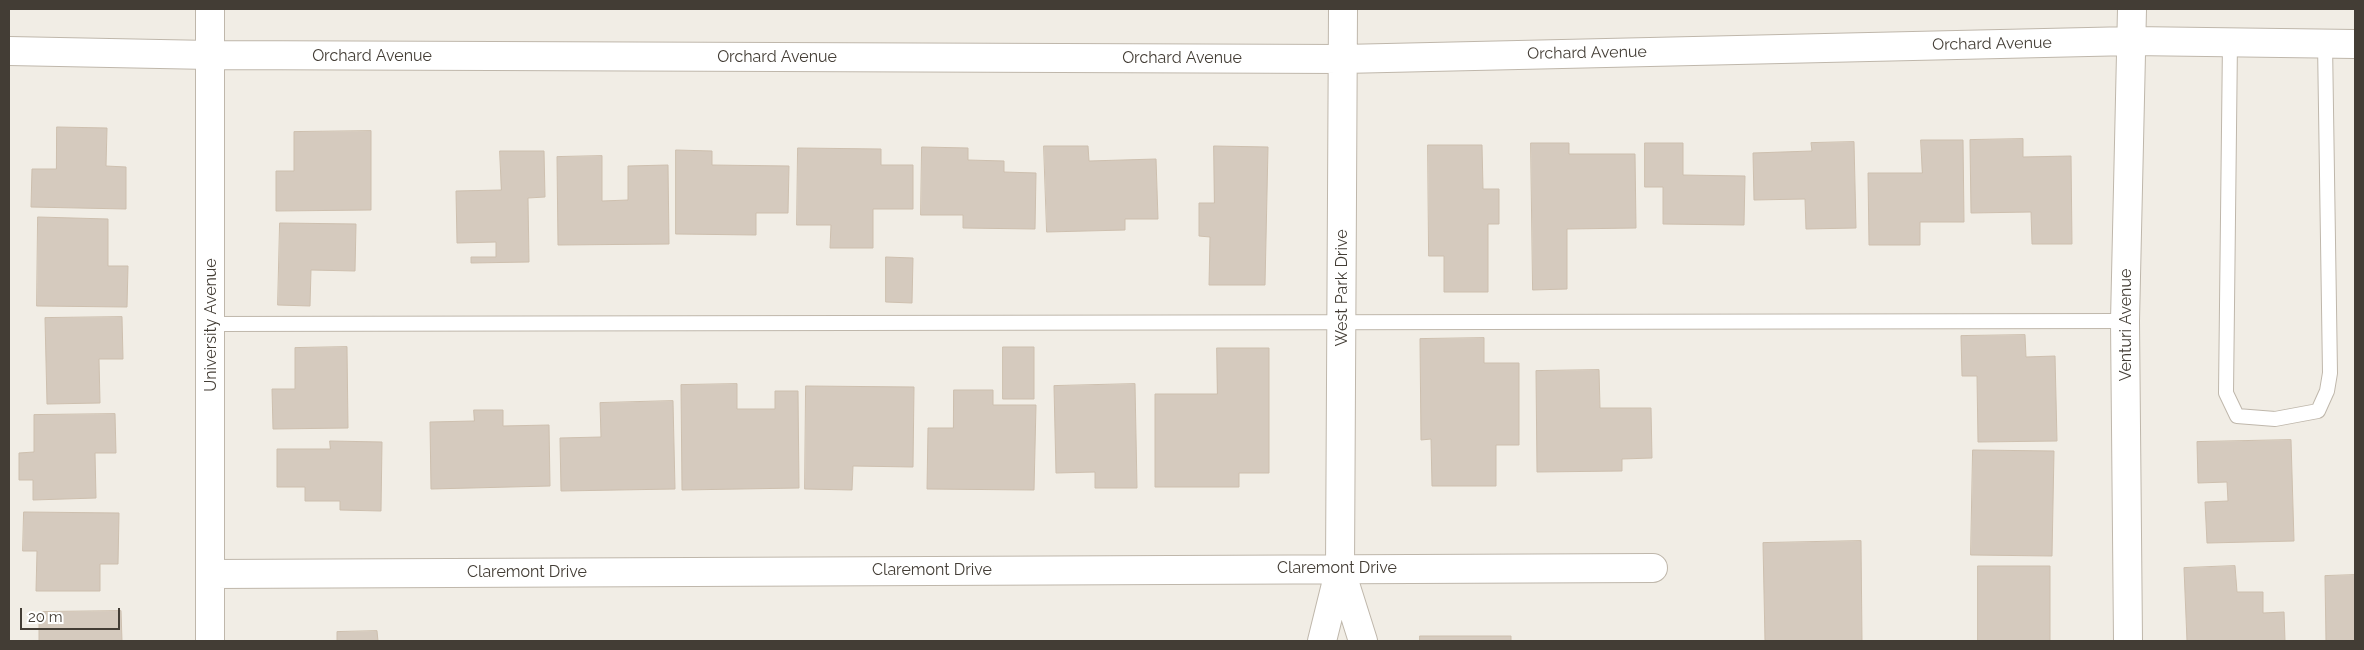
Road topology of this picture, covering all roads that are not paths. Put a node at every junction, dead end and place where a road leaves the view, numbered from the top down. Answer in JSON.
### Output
{"nodes":[{"id":1,"x":210,"y":9,"type":"edge"},
{"id":2,"x":1343,"y":9,"type":"edge"},
{"id":3,"x":2132,"y":9,"type":"edge"},
{"id":4,"x":2132,"y":41,"type":"junction"},
{"id":5,"x":2230,"y":41,"type":"junction"},
{"id":6,"x":2325,"y":44,"type":"junction"},
{"id":7,"x":2355,"y":44,"type":"edge"},
{"id":8,"x":9,"y":51,"type":"edge"},
{"id":9,"x":210,"y":55,"type":"junction"},
{"id":10,"x":1342,"y":59,"type":"junction"},
{"id":11,"x":2126,"y":321,"type":"junction"},
{"id":12,"x":1341,"y":322,"type":"junction"},
{"id":13,"x":211,"y":324,"type":"junction"},
{"id":14,"x":1340,"y":568,"type":"junction"},
{"id":15,"x":1653,"y":568,"type":"dead end"},
{"id":16,"x":211,"y":574,"type":"junction"},
{"id":17,"x":210,"y":641,"type":"edge"},
{"id":18,"x":1322,"y":641,"type":"edge"},
{"id":19,"x":1363,"y":641,"type":"edge"},
{"id":20,"x":2128,"y":641,"type":"edge"}],
"edges":[{"from":1,"to":9,"type":"street","name":"University Avenue"},
{"from":2,"to":10,"type":"street","name":"West Park Drive"},
{"from":3,"to":4,"type":"street","name":"Venturi Avenue"},
{"from":4,"to":5,"type":"street","name":"Orchard Avenue"},
{"from":4,"to":10,"type":"street","name":"Orchard Avenue"},
{"from":4,"to":11,"type":"street","name":"Venturi Avenue"},
{"from":5,"to":6,"type":"street","name":"Orchard Avenue"},
{"from":5,"to":6,"type":"lane"},
{"from":6,"to":7,"type":"street","name":"Orchard Avenue"},
{"from":8,"to":9,"type":"street","name":"Orchard Avenue"},
{"from":9,"to":10,"type":"street","name":"Orchard Avenue"},
{"from":9,"to":13,"type":"street","name":"University Avenue"},
{"from":10,"to":12,"type":"street","name":"West Park Drive"},
{"from":11,"to":12,"type":"lane"},
{"from":11,"to":20,"type":"street","name":"Venturi Avenue"},
{"from":12,"to":13,"type":"lane"},
{"from":12,"to":14,"type":"street","name":"West Park Drive"},
{"from":13,"to":16,"type":"street","name":"University Avenue"},
{"from":14,"to":15,"type":"street","name":"Claremont Drive"},
{"from":14,"to":16,"type":"street","name":"Claremont Drive"},
{"from":14,"to":18,"type":"street","name":"West Park Drive"},
{"from":14,"to":19,"type":"street","name":"West Park Drive"},
{"from":16,"to":17,"type":"street","name":"University Avenue"}]}
